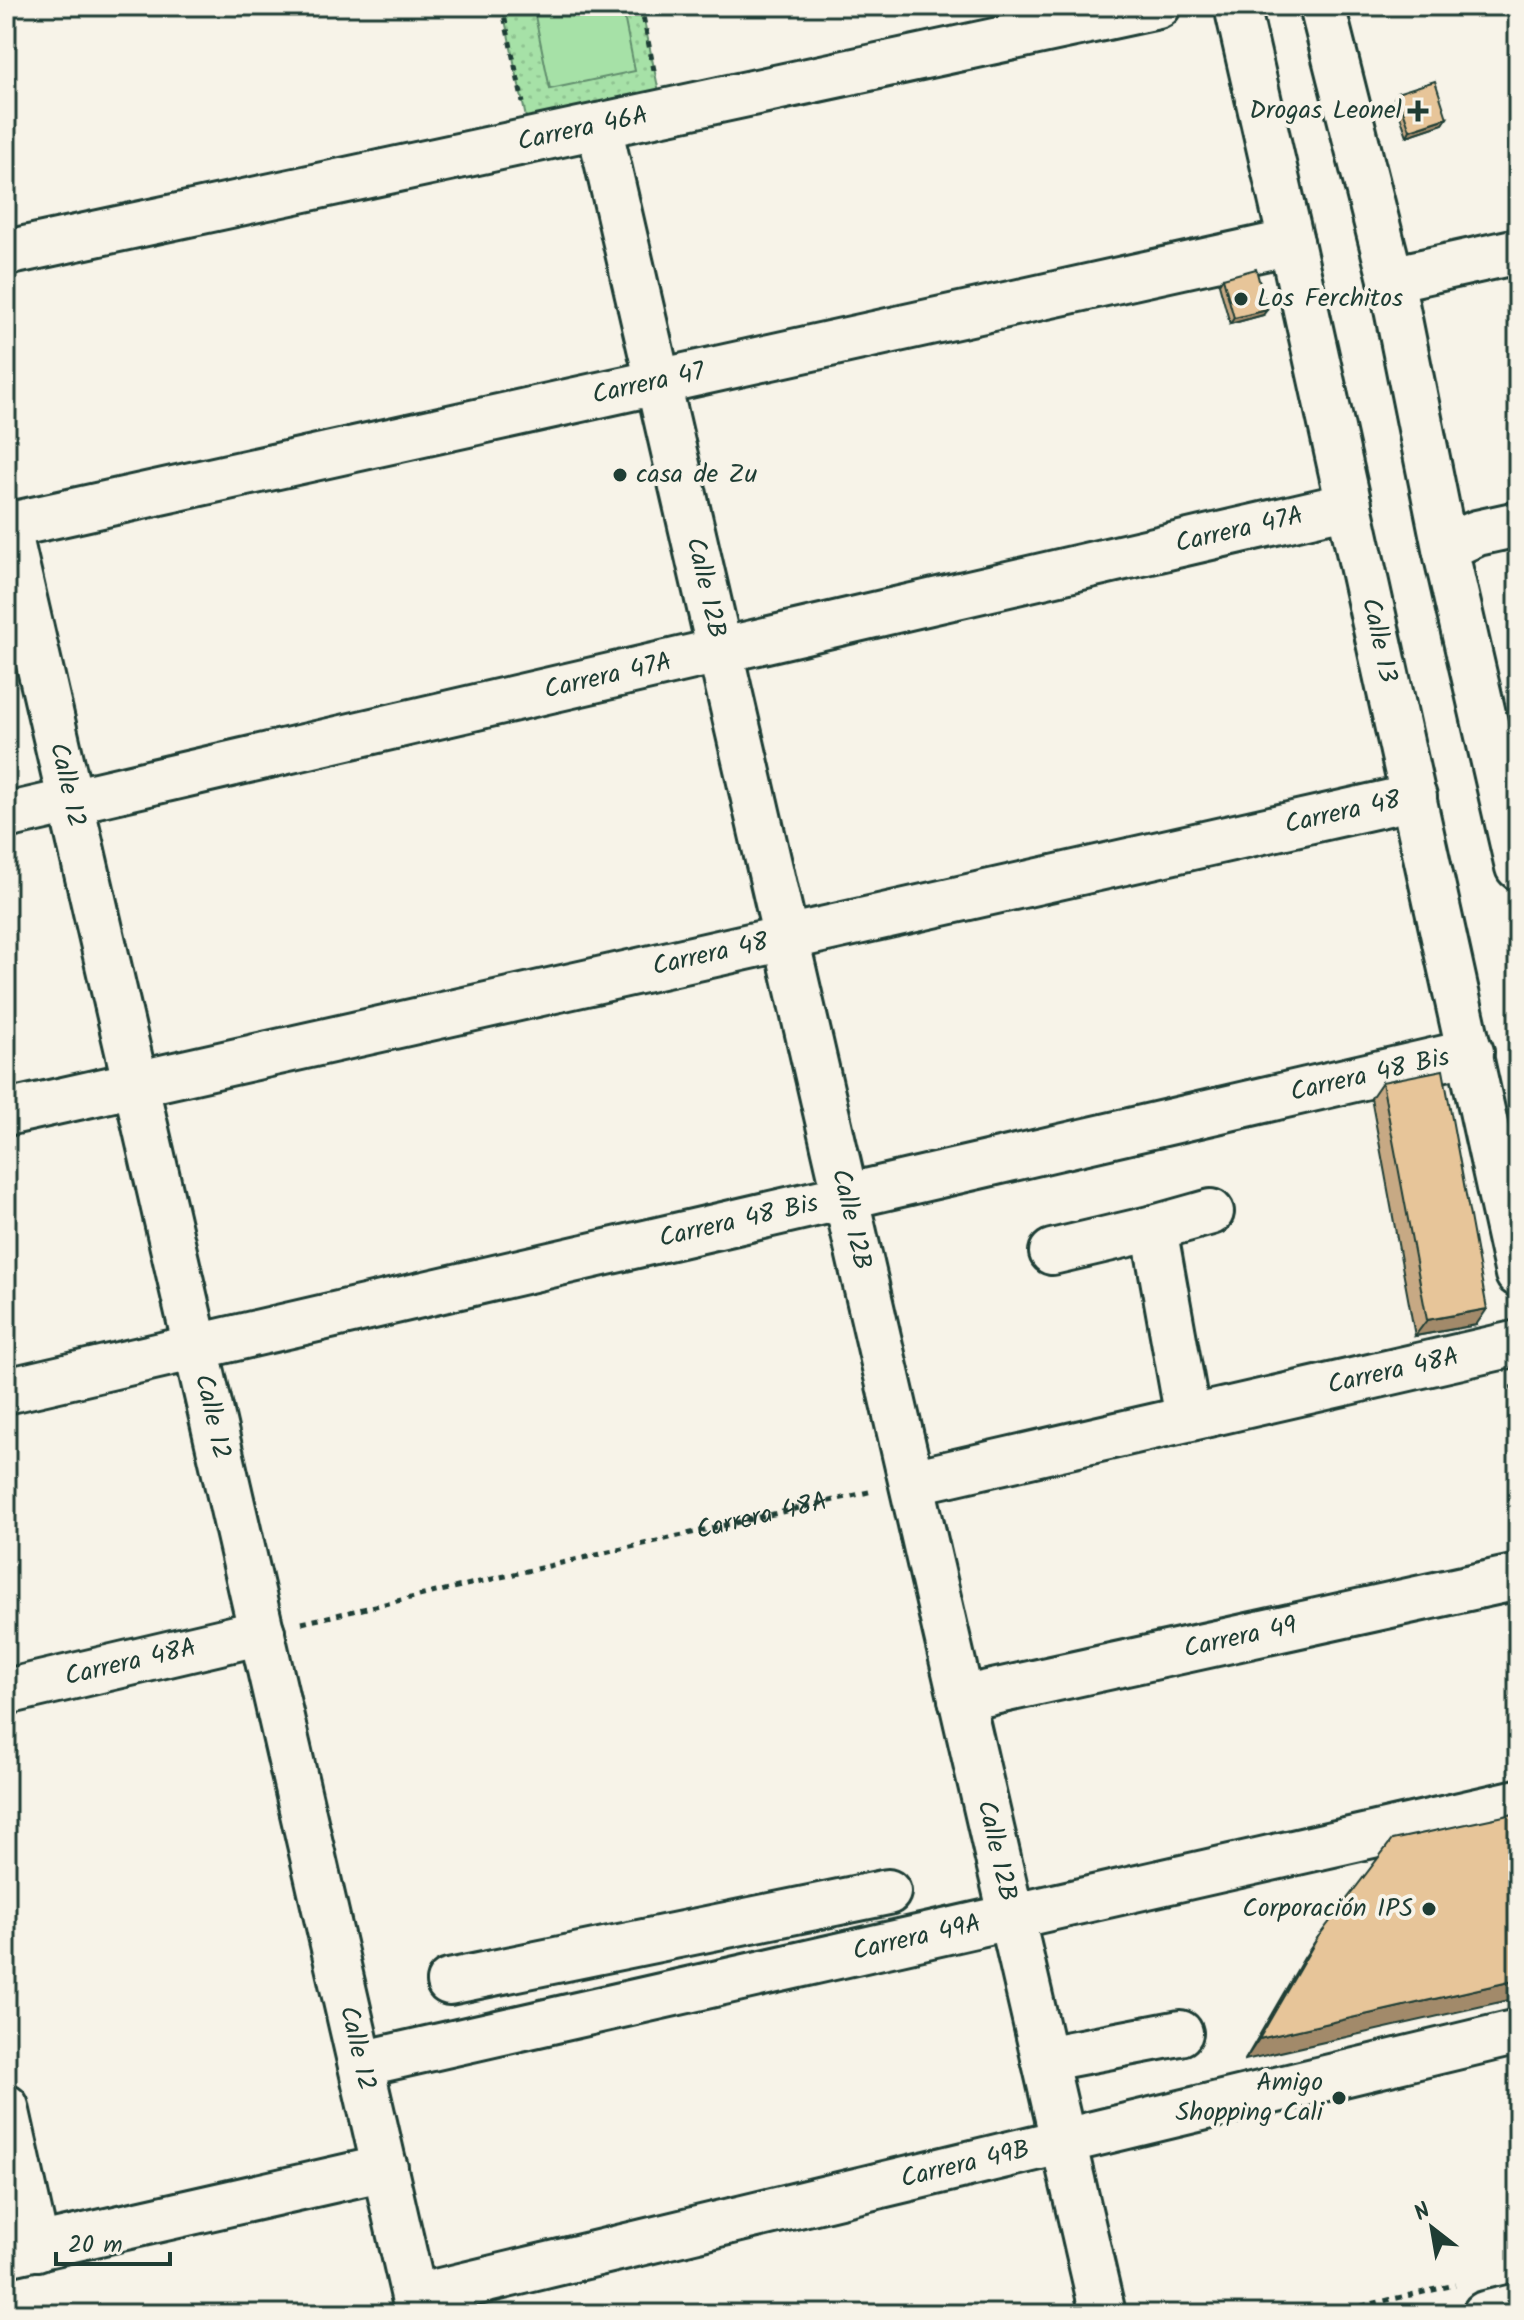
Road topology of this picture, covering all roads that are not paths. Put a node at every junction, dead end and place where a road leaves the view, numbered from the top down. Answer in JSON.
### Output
{"nodes":[{"id":1,"x":1158,"y":6,"type":"edge"},
{"id":2,"x":1237,"y":6,"type":"edge"},
{"id":3,"x":1322,"y":6,"type":"edge"},
{"id":4,"x":599,"y":126,"type":"junction"},
{"id":5,"x":1291,"y":242,"type":"junction"},
{"id":6,"x":1518,"y":251,"type":"edge"},
{"id":7,"x":6,"y":253,"type":"edge"},
{"id":8,"x":1391,"y":279,"type":"junction"},
{"id":9,"x":658,"y":382,"type":"junction"},
{"id":10,"x":1349,"y":505,"type":"junction"},
{"id":11,"x":6,"y":524,"type":"edge"},
{"id":12,"x":1518,"y":524,"type":"edge"},
{"id":13,"x":1445,"y":548,"type":"junction"},
{"id":14,"x":720,"y":651,"type":"junction"},
{"id":15,"x":1414,"y":797,"type":"junction"},
{"id":16,"x":71,"y":801,"type":"junction"},
{"id":17,"x":6,"y":816,"type":"edge"},
{"id":18,"x":1515,"y":839,"type":"edge"},
{"id":19,"x":786,"y":938,"type":"junction"},
{"id":20,"x":1471,"y":1052,"type":"junction"},
{"id":21,"x":136,"y":1084,"type":"junction"},
{"id":22,"x":6,"y":1113,"type":"edge"},
{"id":23,"x":846,"y":1196,"type":"junction"},
{"id":24,"x":1211,"y":1212,"type":"dead end"},
{"id":25,"x":1154,"y":1228,"type":"junction"},
{"id":26,"x":1052,"y":1252,"type":"dead end"},
{"id":27,"x":1518,"y":1274,"type":"edge"},
{"id":28,"x":1518,"y":1343,"type":"edge"},
{"id":29,"x":196,"y":1347,"type":"junction"},
{"id":30,"x":6,"y":1391,"type":"edge"},
{"id":31,"x":1188,"y":1418,"type":"junction"},
{"id":32,"x":912,"y":1482,"type":"junction"},
{"id":33,"x":1518,"y":1577,"type":"edge"},
{"id":34,"x":262,"y":1632,"type":"junction"},
{"id":35,"x":6,"y":1692,"type":"edge"},
{"id":36,"x":961,"y":1699,"type":"junction"},
{"id":37,"x":1518,"y":1802,"type":"edge"},
{"id":38,"x":888,"y":1892,"type":"dead end"},
{"id":39,"x":1012,"y":1916,"type":"junction"},
{"id":40,"x":661,"y":1940,"type":"junction"},
{"id":41,"x":449,"y":1982,"type":"dead end"},
{"id":42,"x":672,"y":1994,"type":"junction"},
{"id":43,"x":1518,"y":2032,"type":"edge"},
{"id":44,"x":1180,"y":2033,"type":"dead end"},
{"id":45,"x":1044,"y":2059,"type":"junction"},
{"id":46,"x":361,"y":2064,"type":"junction"},
{"id":47,"x":6,"y":2107,"type":"edge"},
{"id":48,"x":1064,"y":2141,"type":"junction"},
{"id":49,"x":385,"y":2168,"type":"junction"},
{"id":50,"x":21,"y":2251,"type":"edge"},
{"id":51,"x":1472,"y":2299,"type":"edge"},
{"id":52,"x":416,"y":2306,"type":"edge"},
{"id":53,"x":1518,"y":2306,"type":"edge"},
{"id":54,"x":1103,"y":2314,"type":"edge"}],
"edges":[{"from":1,"to":4,"type":"street","name":"Carrera 46A"},
{"from":2,"to":5,"type":"street","name":"Calle 13"},
{"from":3,"to":8,"type":"street"},
{"from":4,"to":7,"type":"street","name":"Carrera 46A"},
{"from":4,"to":9,"type":"street","name":"Calle 12B"},
{"from":5,"to":9,"type":"street","name":"Carrera 47"},
{"from":5,"to":10,"type":"street","name":"Calle 13"},
{"from":6,"to":8,"type":"street"},
{"from":8,"to":13,"type":"street"},
{"from":9,"to":11,"type":"street","name":"Carrera 47"},
{"from":9,"to":14,"type":"street","name":"Calle 12B"},
{"from":10,"to":14,"type":"street","name":"Carrera 47A"},
{"from":10,"to":15,"type":"street","name":"Calle 13"},
{"from":11,"to":16,"type":"street","name":"Calle 12"},
{"from":12,"to":13,"type":"street"},
{"from":13,"to":18,"type":"street"},
{"from":14,"to":16,"type":"street","name":"Carrera 47A"},
{"from":14,"to":19,"type":"street","name":"Calle 12B"},
{"from":15,"to":19,"type":"street","name":"Carrera 48"},
{"from":15,"to":20,"type":"street","name":"Calle 13"},
{"from":16,"to":17,"type":"street","name":"Carrera 47A"},
{"from":16,"to":21,"type":"street","name":"Calle 12"},
{"from":19,"to":21,"type":"street","name":"Carrera 48"},
{"from":19,"to":23,"type":"street","name":"Calle 12B"},
{"from":20,"to":23,"type":"street","name":"Carrera 48 Bis"},
{"from":20,"to":27,"type":"street","name":"Calle 13"},
{"from":21,"to":22,"type":"street","name":"Carrera 48"},
{"from":21,"to":29,"type":"street","name":"Calle 12"},
{"from":23,"to":29,"type":"street","name":"Carrera 48 Bis"},
{"from":23,"to":32,"type":"street","name":"Calle 12B"},
{"from":24,"to":25,"type":"street"},
{"from":25,"to":26,"type":"street"},
{"from":25,"to":31,"type":"street"},
{"from":28,"to":31,"type":"street","name":"Carrera 48A"},
{"from":29,"to":30,"type":"street","name":"Carrera 48 Bis"},
{"from":29,"to":34,"type":"street","name":"Calle 12"},
{"from":31,"to":32,"type":"street","name":"Carrera 48A"},
{"from":32,"to":36,"type":"street","name":"Calle 12B"},
{"from":33,"to":36,"type":"street","name":"Carrera 49"},
{"from":34,"to":35,"type":"street","name":"Carrera 48A"},
{"from":34,"to":46,"type":"street","name":"Calle 12"},
{"from":36,"to":39,"type":"street","name":"Calle 12B"},
{"from":37,"to":39,"type":"street","name":"Carrera 49A"},
{"from":38,"to":40,"type":"street"},
{"from":39,"to":42,"type":"street","name":"Carrera 49A"},
{"from":39,"to":45,"type":"street","name":"Calle 12B"},
{"from":40,"to":41,"type":"street"},
{"from":40,"to":42,"type":"street"},
{"from":42,"to":46,"type":"street","name":"Carrera 49A"},
{"from":43,"to":48,"type":"street","name":"Carrera 49B"},
{"from":44,"to":45,"type":"street"},
{"from":45,"to":48,"type":"street","name":"Calle 12B"},
{"from":46,"to":49,"type":"street","name":"Calle 12"},
{"from":47,"to":50,"type":"street"},
{"from":48,"to":52,"type":"street","name":"Carrera 49B"},
{"from":48,"to":54,"type":"street","name":"Calle 12B"},
{"from":49,"to":50,"type":"street"},
{"from":49,"to":52,"type":"street","name":"Calle 12"},
{"from":51,"to":53,"type":"street"}]}
